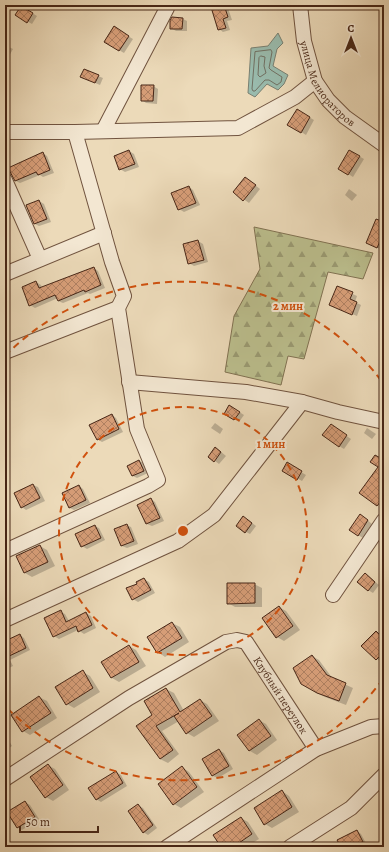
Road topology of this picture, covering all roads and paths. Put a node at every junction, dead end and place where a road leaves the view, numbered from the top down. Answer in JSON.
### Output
{"nodes":[{"id":1,"x":300,"y":5,"type":"edge"},
{"id":2,"x":167,"y":8,"type":"dead end"},
{"id":3,"x":315,"y":81,"type":"junction"},
{"id":4,"x":103,"y":130,"type":"junction"},
{"id":5,"x":5,"y":132,"type":"edge"},
{"id":6,"x":75,"y":132,"type":"junction"},
{"id":7,"x":384,"y":145,"type":"edge"},
{"id":8,"x":5,"y":180,"type":"edge"},
{"id":9,"x":104,"y":233,"type":"junction"},
{"id":10,"x":40,"y":259,"type":"junction"},
{"id":11,"x":5,"y":274,"type":"edge"},
{"id":12,"x":118,"y":308,"type":"junction"},
{"id":13,"x":5,"y":352,"type":"edge"},
{"id":14,"x":129,"y":382,"type":"junction"},
{"id":15,"x":302,"y":402,"type":"junction"},
{"id":16,"x":384,"y":422,"type":"edge"},
{"id":17,"x":384,"y":520,"type":"edge"},
{"id":18,"x":5,"y":551,"type":"edge"},
{"id":19,"x":334,"y":595,"type":"dead end"},
{"id":20,"x":5,"y":620,"type":"edge"},
{"id":21,"x":384,"y":726,"type":"edge"},
{"id":22,"x":316,"y":748,"type":"junction"},
{"id":23,"x":384,"y":775,"type":"edge"},
{"id":24,"x":5,"y":779,"type":"edge"},
{"id":25,"x":167,"y":847,"type":"edge"},
{"id":26,"x":290,"y":847,"type":"edge"}],
"edges":[{"from":1,"to":3,"type":"street","name":"улица Мелиораторов"},
{"from":2,"to":4,"type":"street"},
{"from":3,"to":4,"type":"street"},
{"from":3,"to":7,"type":"street","name":"улица Мелиораторов"},
{"from":4,"to":6,"type":"street"},
{"from":5,"to":6,"type":"street"},
{"from":6,"to":9,"type":"street"},
{"from":8,"to":10,"type":"street"},
{"from":9,"to":10,"type":"street"},
{"from":9,"to":12,"type":"street"},
{"from":10,"to":11,"type":"street"},
{"from":12,"to":13,"type":"street"},
{"from":12,"to":14,"type":"street"},
{"from":14,"to":15,"type":"street"},
{"from":14,"to":18,"type":"street"},
{"from":15,"to":16,"type":"street"},
{"from":15,"to":20,"type":"street"},
{"from":17,"to":19,"type":"street"},
{"from":21,"to":22,"type":"street"},
{"from":22,"to":24,"type":"street","name":"Клубный переулок"},
{"from":22,"to":25,"type":"street"},
{"from":23,"to":26,"type":"street"}]}
